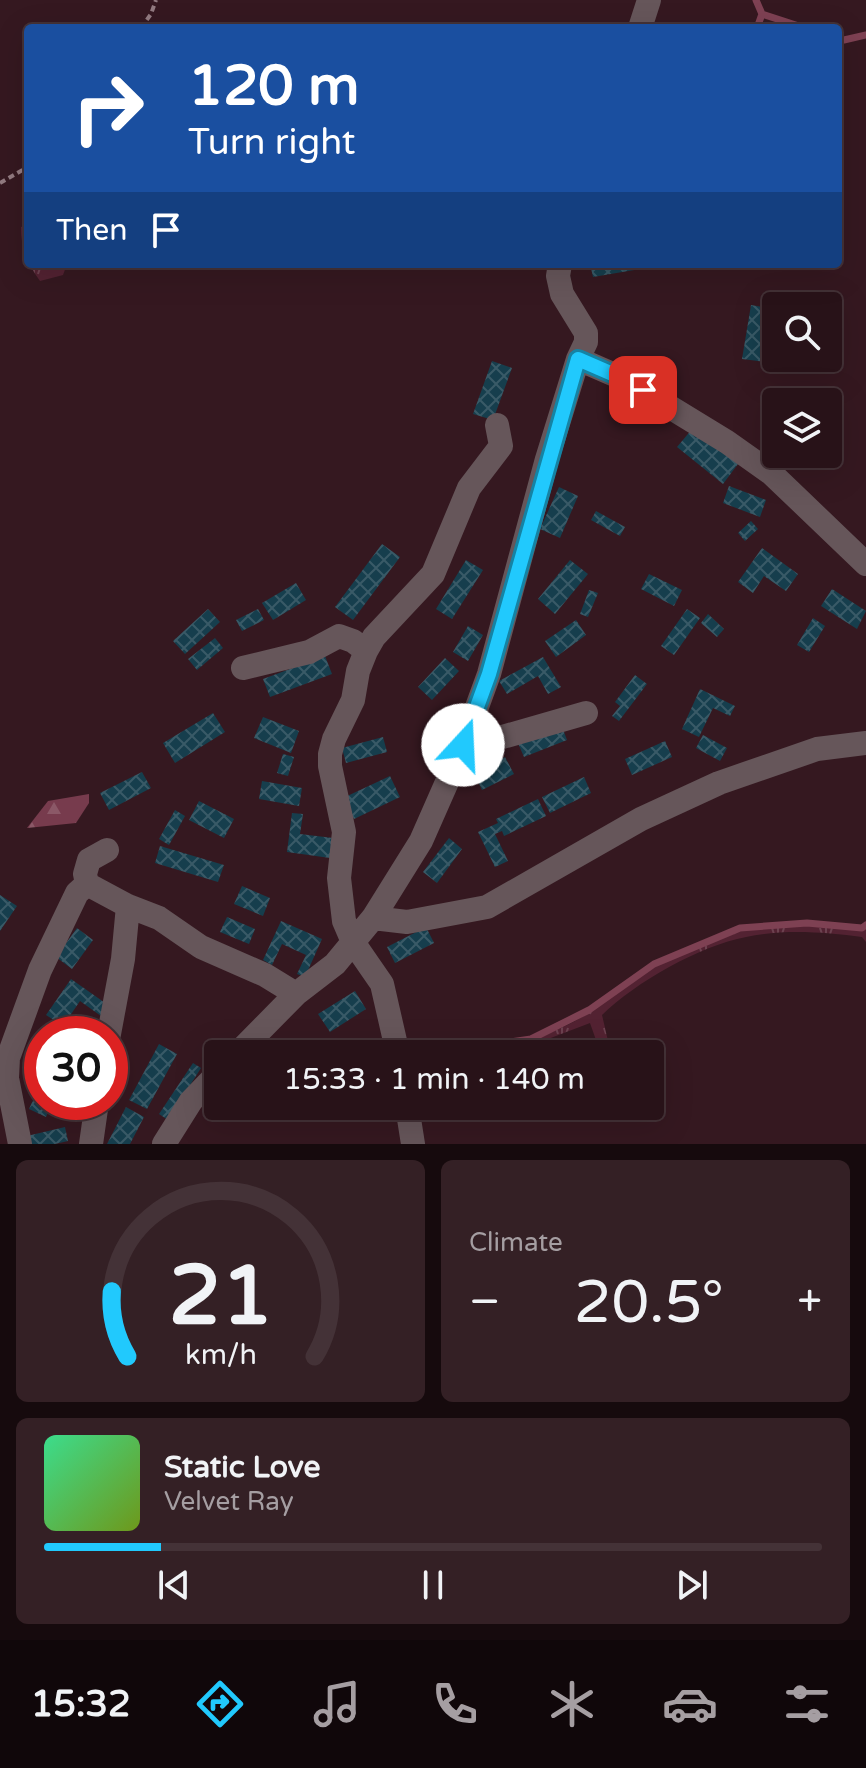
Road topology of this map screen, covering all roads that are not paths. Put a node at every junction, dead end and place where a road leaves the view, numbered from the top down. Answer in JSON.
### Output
{"nodes":[{"id":1,"x":649,"y":0,"type":"edge"},
{"id":2,"x":641,"y":24,"type":"edge"},
{"id":3,"x":559,"y":268,"type":"edge"},
{"id":4,"x":578,"y":359,"type":"junction"},
{"id":5,"x":497,"y":425,"type":"dead end"},
{"id":6,"x":866,"y":564,"type":"edge"},
{"id":7,"x":366,"y":651,"type":"junction"},
{"id":8,"x":243,"y":668,"type":"dead end"},
{"id":9,"x":586,"y":713,"type":"dead end"},
{"id":10,"x":866,"y":743,"type":"edge"},
{"id":11,"x":463,"y":745,"type":"junction"},
{"id":12,"x":107,"y":850,"type":"dead end"},
{"id":13,"x":87,"y":884,"type":"junction"},
{"id":14,"x":128,"y":906,"type":"junction"},
{"id":15,"x":373,"y":918,"type":"junction"},
{"id":16,"x":353,"y":942,"type":"junction"},
{"id":17,"x":296,"y":994,"type":"junction"},
{"id":18,"x":112,"y":1016,"type":"edge"},
{"id":19,"x":251,"y":1040,"type":"edge"},
{"id":20,"x":395,"y":1040,"type":"edge"},
{"id":21,"x":204,"y":1088,"type":"edge"},
{"id":22,"x":94,"y":1120,"type":"edge"},
{"id":23,"x":409,"y":1120,"type":"edge"},
{"id":24,"x":20,"y":1144,"type":"edge"},
{"id":25,"x":91,"y":1144,"type":"edge"},
{"id":26,"x":164,"y":1144,"type":"edge"},
{"id":27,"x":413,"y":1144,"type":"edge"}],
"edges":[{"from":1,"to":2,"type":"street"},
{"from":3,"to":4,"type":"street"},
{"from":4,"to":6,"type":"street"},
{"from":4,"to":11,"type":"street"},
{"from":5,"to":7,"type":"street"},
{"from":7,"to":8,"type":"street"},
{"from":7,"to":16,"type":"street"},
{"from":9,"to":11,"type":"street"},
{"from":10,"to":15,"type":"street"},
{"from":11,"to":15,"type":"street"},
{"from":12,"to":13,"type":"street"},
{"from":13,"to":14,"type":"street"},
{"from":13,"to":24,"type":"street"},
{"from":14,"to":17,"type":"street"},
{"from":14,"to":18,"type":"street"},
{"from":15,"to":16,"type":"street"},
{"from":16,"to":17,"type":"street"},
{"from":16,"to":20,"type":"street"},
{"from":17,"to":19,"type":"street"},
{"from":21,"to":26,"type":"street"},
{"from":22,"to":25,"type":"street"},
{"from":23,"to":27,"type":"street"}]}
